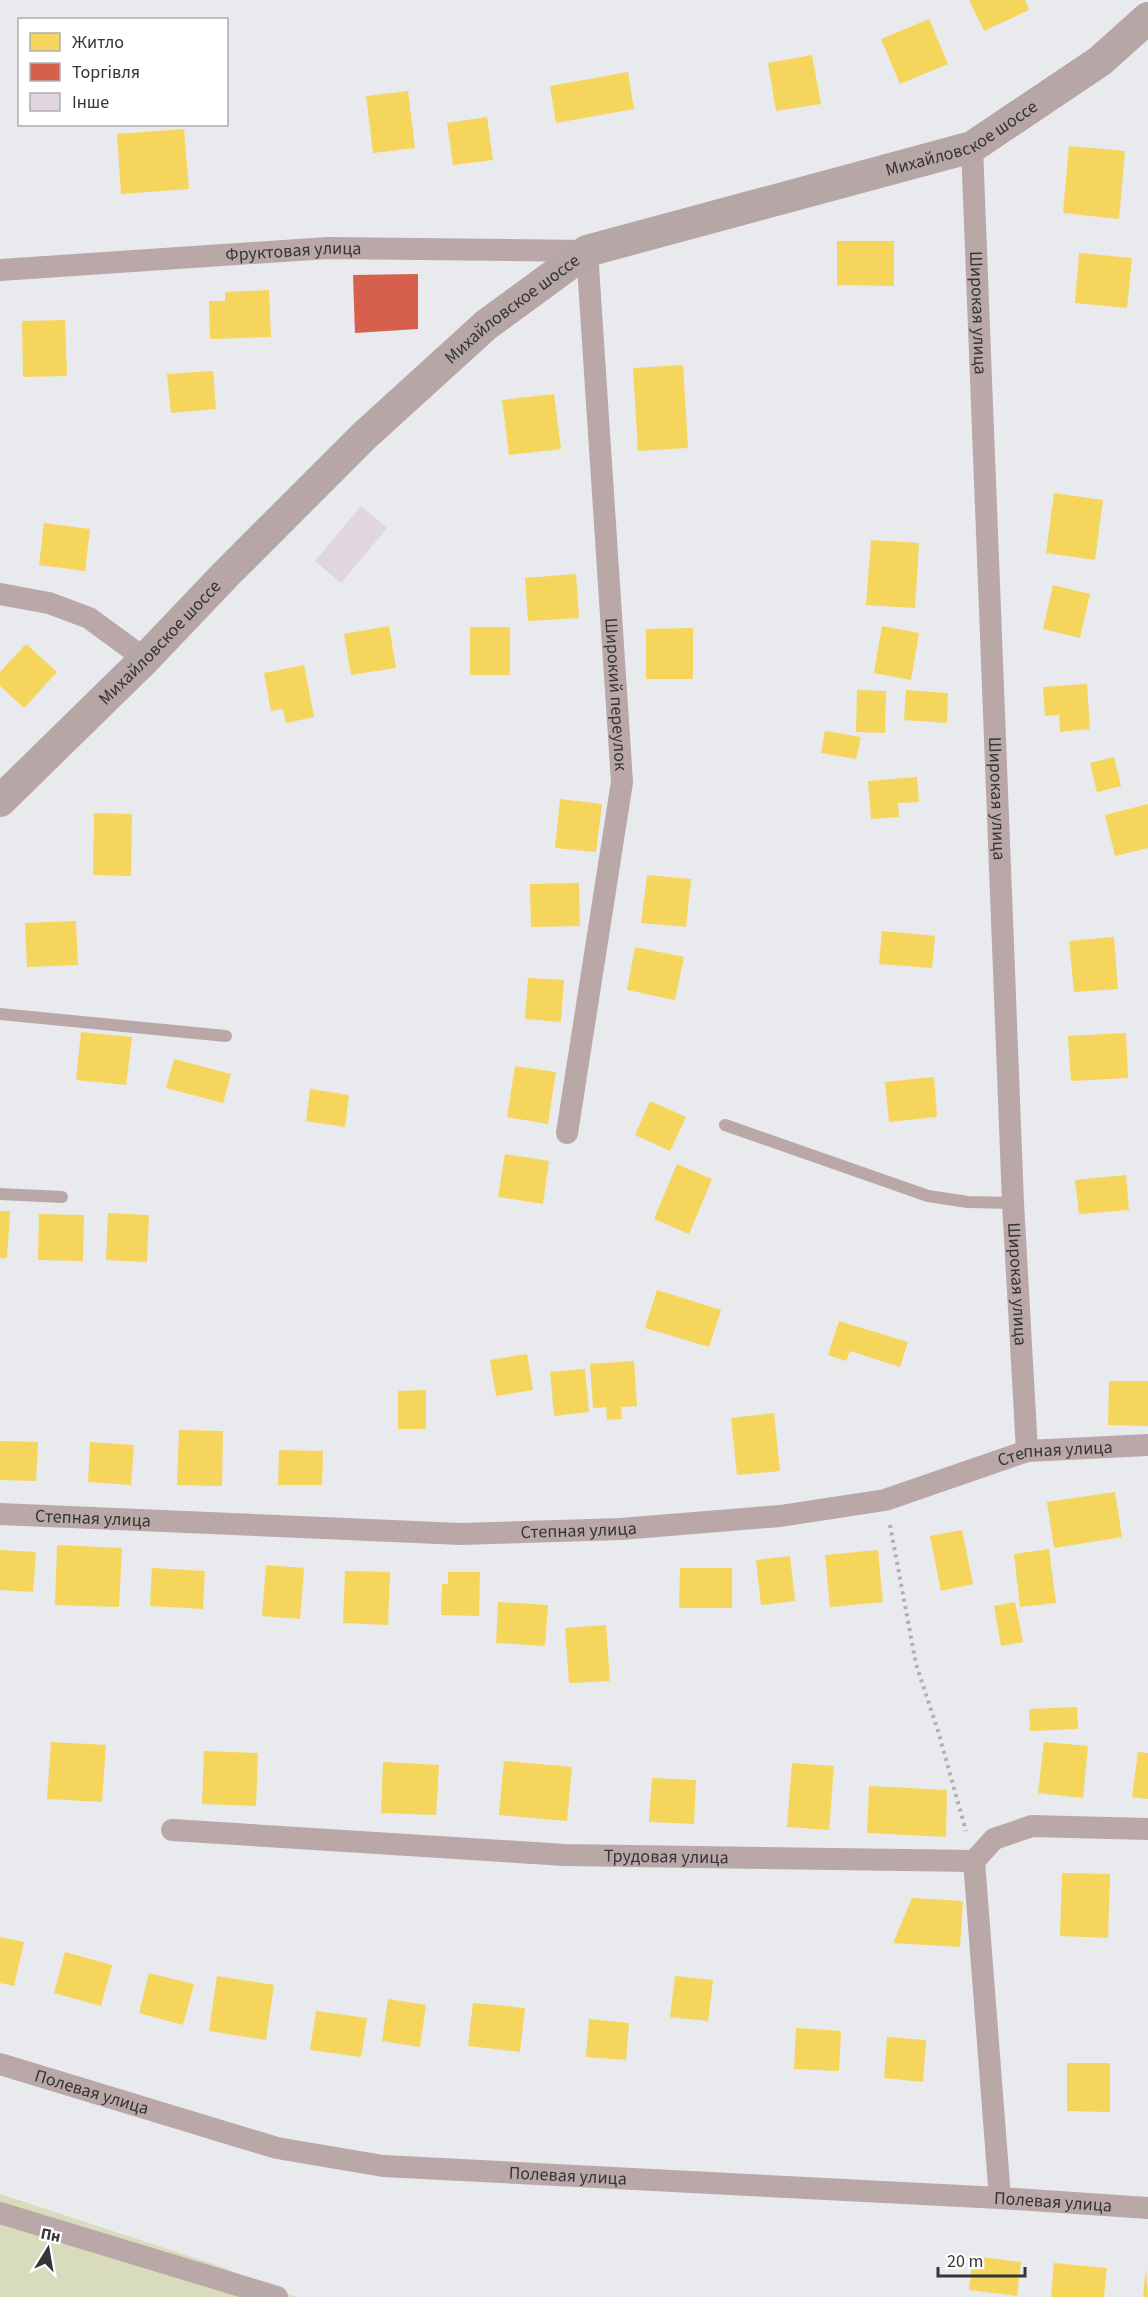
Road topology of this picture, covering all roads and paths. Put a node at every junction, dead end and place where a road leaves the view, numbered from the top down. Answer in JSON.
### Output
{"nodes":[{"id":1,"x":1148,"y":18,"type":"edge"},
{"id":2,"x":972,"y":147,"type":"junction"},
{"id":3,"x":588,"y":251,"type":"junction"},
{"id":4,"x":0,"y":270,"type":"edge"},
{"id":5,"x":0,"y":594,"type":"edge"},
{"id":6,"x":145,"y":659,"type":"junction"},
{"id":7,"x":0,"y":801,"type":"edge"},
{"id":8,"x":0,"y":1014,"type":"edge"},
{"id":9,"x":226,"y":1036,"type":"dead end"},
{"id":10,"x":725,"y":1125,"type":"dead end"},
{"id":11,"x":567,"y":1133,"type":"dead end"},
{"id":12,"x":0,"y":1194,"type":"edge"},
{"id":13,"x":62,"y":1197,"type":"dead end"},
{"id":14,"x":1013,"y":1203,"type":"junction"},
{"id":15,"x":1148,"y":1445,"type":"edge"},
{"id":16,"x":1027,"y":1451,"type":"junction"},
{"id":17,"x":885,"y":1500,"type":"junction"},
{"id":18,"x":0,"y":1514,"type":"edge"},
{"id":19,"x":1148,"y":1829,"type":"edge"},
{"id":20,"x":172,"y":1830,"type":"dead end"},
{"id":21,"x":974,"y":1861,"type":"junction"},
{"id":22,"x":0,"y":2064,"type":"edge"},
{"id":23,"x":1000,"y":2198,"type":"junction"},
{"id":24,"x":1148,"y":2208,"type":"edge"},
{"id":25,"x":0,"y":2213,"type":"edge"},
{"id":26,"x":278,"y":2297,"type":"edge"}],
"edges":[{"from":1,"to":2,"type":"main road","name":"Михайловское шоссе"},
{"from":2,"to":3,"type":"main road","name":"Михайловское шоссе"},
{"from":2,"to":14,"type":"street","name":"Широкая улица"},
{"from":3,"to":4,"type":"street","name":"Фруктовая улица"},
{"from":3,"to":6,"type":"main road","name":"Михайловское шоссе"},
{"from":3,"to":11,"type":"street","name":"Широкий переулок"},
{"from":5,"to":6,"type":"street"},
{"from":6,"to":7,"type":"main road","name":"Михайловское шоссе"},
{"from":8,"to":9,"type":"lane"},
{"from":10,"to":14,"type":"lane"},
{"from":12,"to":13,"type":"lane"},
{"from":14,"to":16,"type":"street","name":"Широкая улица"},
{"from":15,"to":16,"type":"street","name":"Степная улица"},
{"from":16,"to":17,"type":"street","name":"Степная улица"},
{"from":17,"to":18,"type":"street","name":"Степная улица"},
{"from":17,"to":21,"type":"path"},
{"from":19,"to":21,"type":"street"},
{"from":20,"to":21,"type":"street","name":"Трудовая улица"},
{"from":21,"to":23,"type":"street"},
{"from":22,"to":23,"type":"street","name":"Полевая улица"},
{"from":23,"to":24,"type":"street","name":"Полевая улица"},
{"from":25,"to":26,"type":"street"}]}
